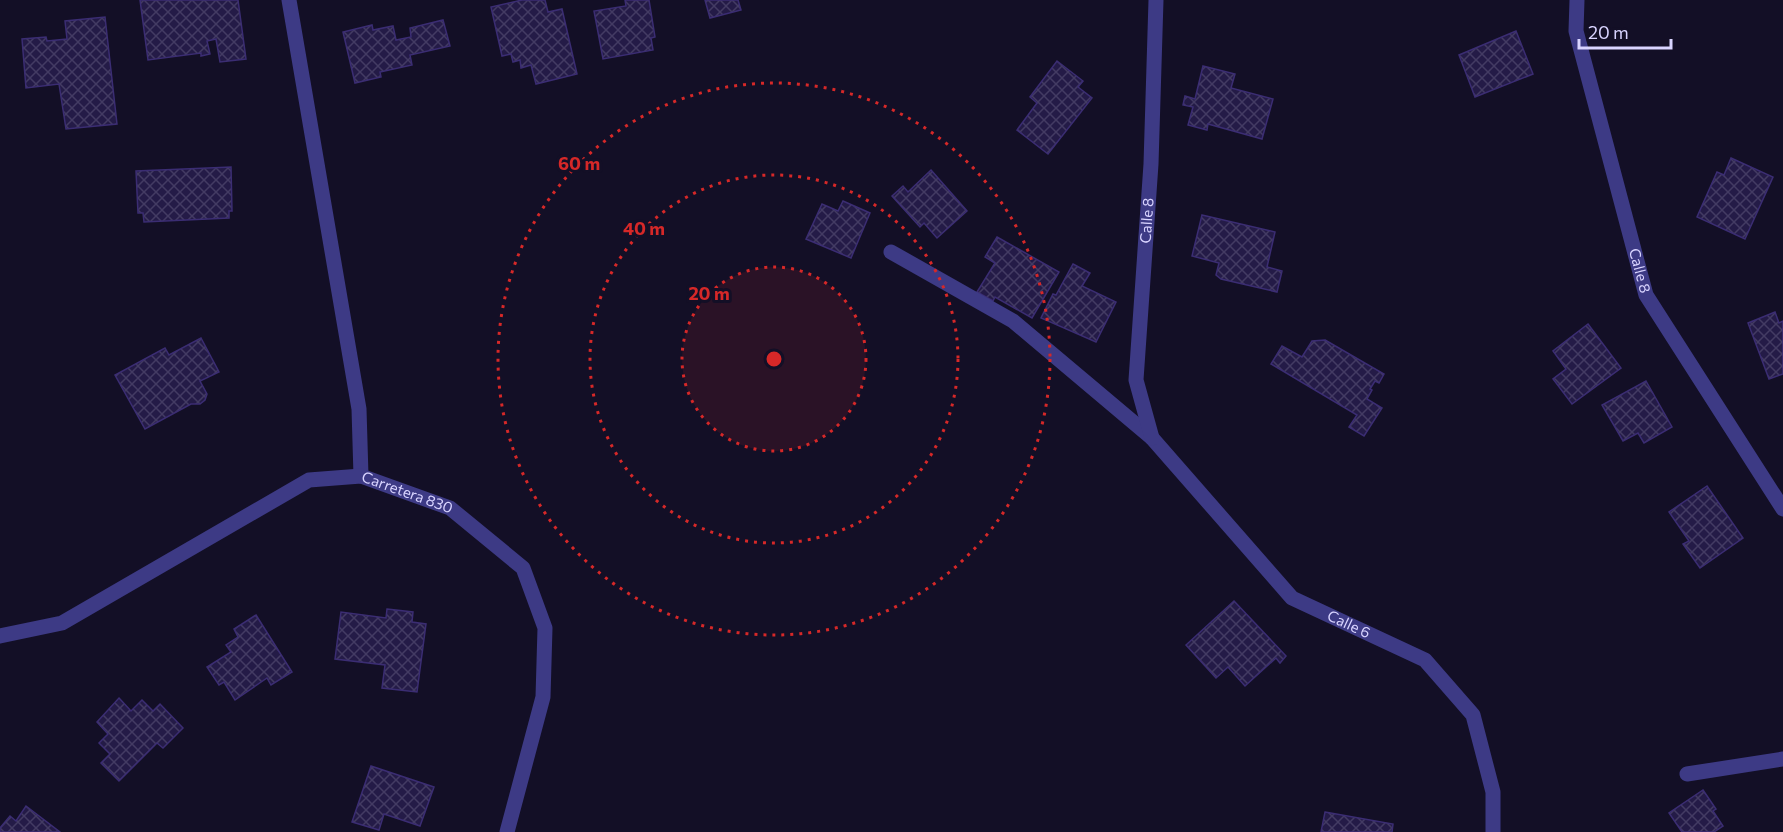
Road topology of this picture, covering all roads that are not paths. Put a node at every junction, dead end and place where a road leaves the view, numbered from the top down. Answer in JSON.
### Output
{"nodes":[{"id":1,"x":289,"y":0,"type":"edge"},
{"id":2,"x":1156,"y":0,"type":"edge"},
{"id":3,"x":1577,"y":0,"type":"edge"},
{"id":4,"x":891,"y":252,"type":"dead end"},
{"id":5,"x":1152,"y":438,"type":"junction"},
{"id":6,"x":361,"y":477,"type":"junction"},
{"id":7,"x":1783,"y":509,"type":"edge"},
{"id":8,"x":0,"y":638,"type":"edge"},
{"id":9,"x":1783,"y":759,"type":"edge"},
{"id":10,"x":1687,"y":774,"type":"dead end"},
{"id":11,"x":507,"y":832,"type":"edge"},
{"id":12,"x":1493,"y":832,"type":"edge"}],
"edges":[{"from":1,"to":6,"type":"street"},
{"from":2,"to":5,"type":"street","name":"Calle 8"},
{"from":3,"to":7,"type":"street","name":"Calle 8"},
{"from":4,"to":5,"type":"street","name":"Calle 6"},
{"from":5,"to":12,"type":"street","name":"Calle 6"},
{"from":6,"to":8,"type":"street","name":"Carretera 830"},
{"from":6,"to":11,"type":"street","name":"Carretera 830"},
{"from":9,"to":10,"type":"street"}]}
